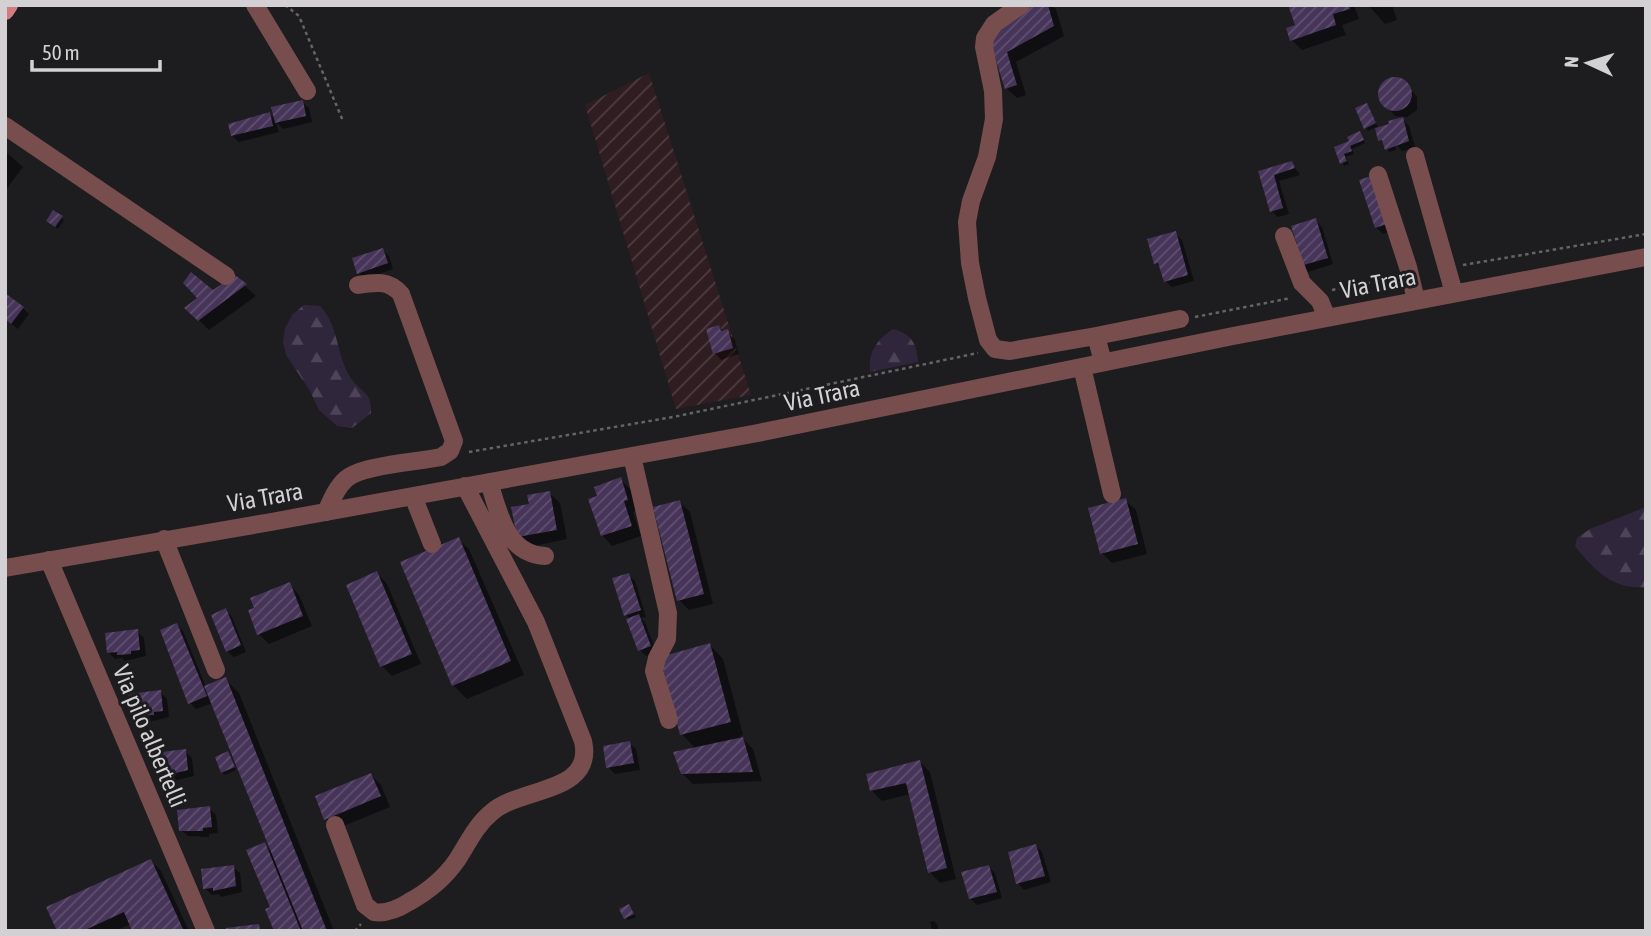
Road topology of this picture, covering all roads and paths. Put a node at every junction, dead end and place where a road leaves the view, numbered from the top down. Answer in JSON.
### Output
{"nodes":[{"id":1,"x":9,"y":5,"type":"edge"},
{"id":2,"x":255,"y":5,"type":"edge"},
{"id":3,"x":285,"y":5,"type":"edge"},
{"id":4,"x":1021,"y":5,"type":"edge"},
{"id":5,"x":5,"y":11,"type":"edge"},
{"id":6,"x":307,"y":91,"type":"dead end"},
{"id":7,"x":343,"y":121,"type":"dead end"},
{"id":8,"x":5,"y":127,"type":"edge"},
{"id":9,"x":1415,"y":156,"type":"dead end"},
{"id":10,"x":1378,"y":175,"type":"dead end"},
{"id":11,"x":1284,"y":236,"type":"dead end"},
{"id":12,"x":1646,"y":257,"type":"edge"},
{"id":13,"x":226,"y":276,"type":"dead end"},
{"id":14,"x":358,"y":285,"type":"dead end"},
{"id":15,"x":1454,"y":293,"type":"junction"},
{"id":16,"x":1416,"y":300,"type":"junction"},
{"id":17,"x":1327,"y":318,"type":"junction"},
{"id":18,"x":1180,"y":319,"type":"dead end"},
{"id":19,"x":1096,"y":336,"type":"junction"},
{"id":20,"x":995,"y":349,"type":"junction"},
{"id":21,"x":1102,"y":362,"type":"junction"},
{"id":22,"x":1082,"y":367,"type":"junction"},
{"id":23,"x":450,"y":451,"type":"junction"},
{"id":24,"x":632,"y":456,"type":"junction"},
{"id":25,"x":489,"y":482,"type":"junction"},
{"id":26,"x":465,"y":486,"type":"junction"},
{"id":27,"x":1112,"y":494,"type":"dead end"},
{"id":28,"x":413,"y":496,"type":"junction"},
{"id":29,"x":326,"y":512,"type":"junction"},
{"id":30,"x":164,"y":539,"type":"junction"},
{"id":31,"x":432,"y":544,"type":"dead end"},
{"id":32,"x":545,"y":556,"type":"dead end"},
{"id":33,"x":49,"y":560,"type":"junction"},
{"id":34,"x":5,"y":568,"type":"edge"},
{"id":35,"x":216,"y":670,"type":"dead end"},
{"id":36,"x":668,"y":720,"type":"dead end"},
{"id":37,"x":335,"y":825,"type":"dead end"},
{"id":38,"x":206,"y":931,"type":"edge"}],
"edges":[{"from":1,"to":5,"type":"main road"},
{"from":2,"to":6,"type":"street"},
{"from":3,"to":7,"type":"path"},
{"from":4,"to":20,"type":"street"},
{"from":8,"to":13,"type":"street"},
{"from":9,"to":15,"type":"street"},
{"from":10,"to":16,"type":"street"},
{"from":11,"to":17,"type":"street"},
{"from":12,"to":15,"type":"street","name":"Via Trara"},
{"from":14,"to":23,"type":"street"},
{"from":15,"to":16,"type":"street","name":"Via Trara"},
{"from":16,"to":17,"type":"street","name":"Via Trara"},
{"from":17,"to":21,"type":"street","name":"Via Trara"},
{"from":18,"to":19,"type":"street"},
{"from":19,"to":20,"type":"street"},
{"from":19,"to":21,"type":"street"},
{"from":20,"to":23,"type":"path"},
{"from":21,"to":22,"type":"street","name":"Via Trara"},
{"from":22,"to":24,"type":"street","name":"Via Trara"},
{"from":22,"to":27,"type":"street"},
{"from":23,"to":29,"type":"street"},
{"from":24,"to":25,"type":"street","name":"Via Trara"},
{"from":24,"to":36,"type":"street"},
{"from":25,"to":26,"type":"street","name":"Via Trara"},
{"from":25,"to":32,"type":"street"},
{"from":26,"to":28,"type":"street","name":"Via Trara"},
{"from":26,"to":37,"type":"street"},
{"from":28,"to":29,"type":"street","name":"Via Trara"},
{"from":28,"to":31,"type":"street"},
{"from":29,"to":30,"type":"street","name":"Via Trara"},
{"from":30,"to":33,"type":"street","name":"Via Trara"},
{"from":30,"to":35,"type":"street"},
{"from":33,"to":34,"type":"street","name":"Via Trara"},
{"from":33,"to":38,"type":"street","name":"Via pilo albertelli"}]}
